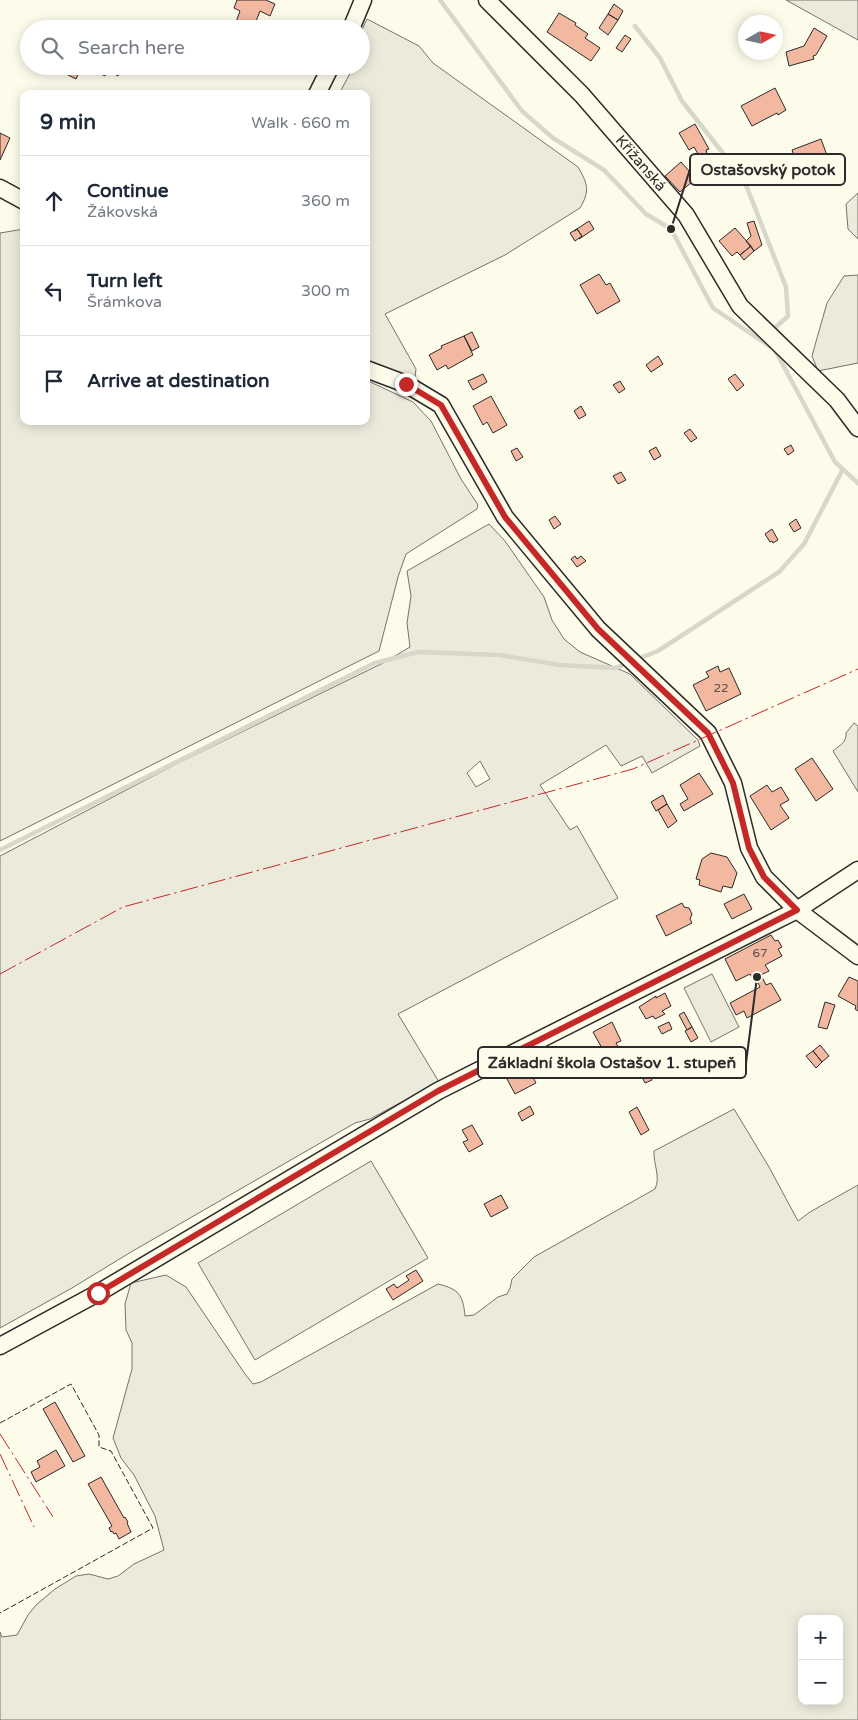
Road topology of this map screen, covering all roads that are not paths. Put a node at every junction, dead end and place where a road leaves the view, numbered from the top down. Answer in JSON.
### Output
{"nodes":[{"id":1,"x":363,"y":0,"type":"edge"},
{"id":2,"x":487,"y":0,"type":"edge"},
{"id":3,"x":355,"y":20,"type":"edge"},
{"id":4,"x":326,"y":75,"type":"edge"},
{"id":5,"x":319,"y":90,"type":"edge"},
{"id":6,"x":0,"y":188,"type":"edge"},
{"id":7,"x":20,"y":199,"type":"edge"},
{"id":8,"x":370,"y":370,"type":"edge"},
{"id":9,"x":858,"y":428,"type":"edge"},
{"id":10,"x":858,"y":870,"type":"edge"},
{"id":11,"x":797,"y":910,"type":"junction"},
{"id":12,"x":858,"y":956,"type":"edge"},
{"id":13,"x":0,"y":1346,"type":"edge"}],
"edges":[{"from":1,"to":3,"type":"street"},
{"from":2,"to":9,"type":"street","name":"Křižanská"},
{"from":4,"to":5,"type":"street"},
{"from":6,"to":7,"type":"street"},
{"from":8,"to":11,"type":"street"},
{"from":10,"to":11,"type":"street"},
{"from":11,"to":12,"type":"street"},
{"from":11,"to":13,"type":"street"}]}
